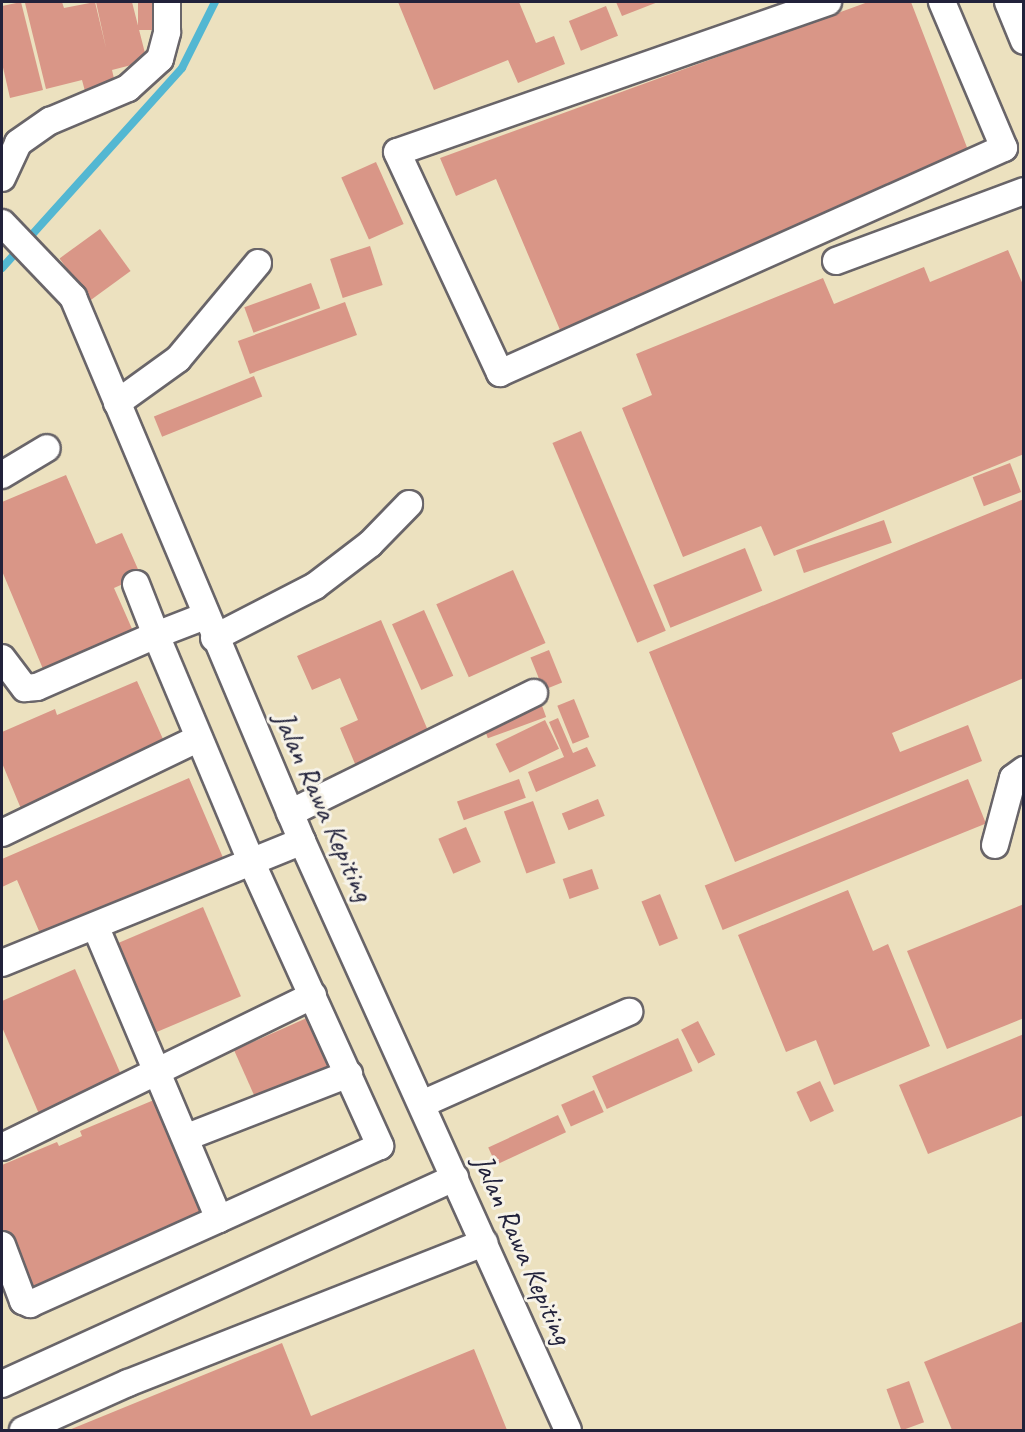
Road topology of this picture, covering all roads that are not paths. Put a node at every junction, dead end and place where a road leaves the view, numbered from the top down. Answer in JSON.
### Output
{"nodes":[{"id":1,"x":167,"y":2,"type":"edge"},
{"id":2,"x":828,"y":2,"type":"edge"},
{"id":3,"x":942,"y":2,"type":"edge"},
{"id":4,"x":1008,"y":2,"type":"edge"},
{"id":5,"x":1023,"y":41,"type":"edge"},
{"id":6,"x":2,"y":178,"type":"edge"},
{"id":7,"x":1023,"y":191,"type":"edge"},
{"id":8,"x":9,"y":232,"type":"edge"},
{"id":9,"x":837,"y":261,"type":"dead end"},
{"id":10,"x":258,"y":263,"type":"dead end"},
{"id":11,"x":117,"y":403,"type":"junction"},
{"id":12,"x":47,"y":448,"type":"dead end"},
{"id":13,"x":2,"y":475,"type":"edge"},
{"id":14,"x":409,"y":504,"type":"dead end"},
{"id":15,"x":136,"y":584,"type":"dead end"},
{"id":16,"x":210,"y":627,"type":"junction"},
{"id":17,"x":156,"y":635,"type":"junction"},
{"id":18,"x":2,"y":658,"type":"edge"},
{"id":19,"x":534,"y":693,"type":"dead end"},
{"id":20,"x":197,"y":739,"type":"junction"},
{"id":21,"x":1023,"y":770,"type":"edge"},
{"id":22,"x":290,"y":813,"type":"junction"},
{"id":23,"x":2,"y":833,"type":"edge"},
{"id":24,"x":302,"y":841,"type":"junction"},
{"id":25,"x":994,"y":845,"type":"dead end"},
{"id":26,"x":251,"y":861,"type":"junction"},
{"id":27,"x":95,"y":926,"type":"junction"},
{"id":28,"x":2,"y":963,"type":"edge"},
{"id":29,"x":313,"y":994,"type":"junction"},
{"id":30,"x":629,"y":1012,"type":"dead end"},
{"id":31,"x":157,"y":1072,"type":"junction"},
{"id":32,"x":349,"y":1074,"type":"junction"},
{"id":33,"x":422,"y":1104,"type":"junction"},
{"id":34,"x":187,"y":1137,"type":"junction"},
{"id":35,"x":2,"y":1147,"type":"edge"},
{"id":36,"x":455,"y":1178,"type":"junction"},
{"id":37,"x":219,"y":1219,"type":"junction"},
{"id":38,"x":484,"y":1243,"type":"junction"},
{"id":39,"x":2,"y":1245,"type":"edge"},
{"id":40,"x":2,"y":1384,"type":"edge"},
{"id":41,"x":23,"y":1431,"type":"edge"},
{"id":42,"x":568,"y":1431,"type":"edge"}],
"edges":[{"from":1,"to":6,"type":"street"},
{"from":2,"to":3,"type":"street"},
{"from":4,"to":5,"type":"street"},
{"from":7,"to":9,"type":"street"},
{"from":8,"to":11,"type":"street","name":"Jalan Rawa Kepiting"},
{"from":10,"to":11,"type":"street"},
{"from":11,"to":16,"type":"street","name":"Jalan Rawa Kepiting"},
{"from":12,"to":13,"type":"street"},
{"from":14,"to":16,"type":"street"},
{"from":15,"to":17,"type":"street"},
{"from":16,"to":17,"type":"street"},
{"from":16,"to":22,"type":"street","name":"Jalan Rawa Kepiting"},
{"from":17,"to":18,"type":"street"},
{"from":17,"to":20,"type":"street"},
{"from":19,"to":22,"type":"street"},
{"from":20,"to":23,"type":"street"},
{"from":20,"to":26,"type":"street"},
{"from":21,"to":25,"type":"street"},
{"from":22,"to":24,"type":"street","name":"Jalan Rawa Kepiting"},
{"from":24,"to":26,"type":"street"},
{"from":24,"to":33,"type":"street","name":"Jalan Rawa Kepiting"},
{"from":26,"to":27,"type":"street"},
{"from":26,"to":29,"type":"street"},
{"from":27,"to":28,"type":"street"},
{"from":27,"to":31,"type":"street"},
{"from":29,"to":31,"type":"street"},
{"from":29,"to":32,"type":"street"},
{"from":30,"to":33,"type":"street"},
{"from":31,"to":34,"type":"street"},
{"from":31,"to":35,"type":"street"},
{"from":32,"to":34,"type":"street"},
{"from":32,"to":37,"type":"street"},
{"from":33,"to":36,"type":"street","name":"Jalan Rawa Kepiting"},
{"from":34,"to":37,"type":"street"},
{"from":36,"to":38,"type":"street","name":"Jalan Rawa Kepiting"},
{"from":36,"to":40,"type":"street"},
{"from":37,"to":39,"type":"street"},
{"from":38,"to":41,"type":"street"},
{"from":38,"to":42,"type":"street","name":"Jalan Rawa Kepiting"}]}
